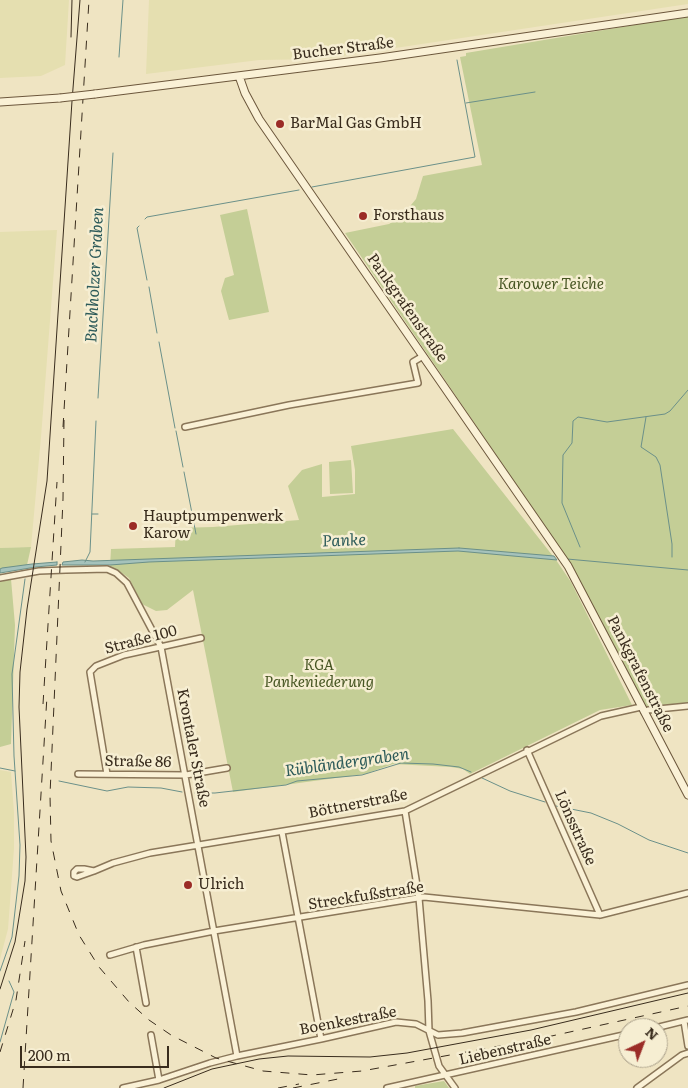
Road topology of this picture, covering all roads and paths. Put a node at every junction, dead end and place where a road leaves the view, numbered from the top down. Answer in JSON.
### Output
{"nodes":[{"id":1,"x":688,"y":13,"type":"edge"},
{"id":2,"x":239,"y":76,"type":"junction"},
{"id":3,"x":0,"y":102,"type":"edge"},
{"id":4,"x":423,"y":356,"type":"junction"},
{"id":5,"x":185,"y":428,"type":"dead end"},
{"id":6,"x":0,"y":578,"type":"edge"},
{"id":7,"x":201,"y":638,"type":"dead end"},
{"id":8,"x":161,"y":646,"type":"junction"},
{"id":9,"x":688,"y":706,"type":"edge"},
{"id":10,"x":642,"y":710,"type":"junction"},
{"id":11,"x":527,"y":750,"type":"junction"},
{"id":12,"x":227,"y":768,"type":"dead end"},
{"id":13,"x":78,"y":774,"type":"dead end"},
{"id":14,"x":107,"y":774,"type":"junction"},
{"id":15,"x":186,"y":775,"type":"junction"},
{"id":16,"x":688,"y":795,"type":"edge"},
{"id":17,"x":405,"y":811,"type":"junction"},
{"id":18,"x":282,"y":832,"type":"junction"},
{"id":19,"x":199,"y":846,"type":"junction"},
{"id":20,"x":94,"y":871,"type":"dead end"},
{"id":21,"x":688,"y":893,"type":"edge"},
{"id":22,"x":419,"y":898,"type":"junction"},
{"id":23,"x":600,"y":915,"type":"junction"},
{"id":24,"x":299,"y":919,"type":"junction"},
{"id":25,"x":214,"y":931,"type":"junction"},
{"id":26,"x":136,"y":947,"type":"junction"},
{"id":27,"x":110,"y":955,"type":"dead end"},
{"id":28,"x":688,"y":985,"type":"edge"},
{"id":29,"x":146,"y":1003,"type":"dead end"},
{"id":30,"x":686,"y":1021,"type":"edge"},
{"id":31,"x":668,"y":1025,"type":"edge"},
{"id":32,"x":429,"y":1031,"type":"junction"},
{"id":33,"x":151,"y":1035,"type":"dead end"},
{"id":34,"x":618,"y":1036,"type":"edge"},
{"id":35,"x":321,"y":1039,"type":"junction"},
{"id":36,"x":688,"y":1046,"type":"edge"},
{"id":37,"x":688,"y":1053,"type":"edge"},
{"id":38,"x":237,"y":1056,"type":"junction"},
{"id":39,"x":446,"y":1076,"type":"junction"},
{"id":40,"x":159,"y":1080,"type":"junction"},
{"id":41,"x":123,"y":1088,"type":"edge"},
{"id":42,"x":387,"y":1088,"type":"edge"},
{"id":43,"x":455,"y":1088,"type":"edge"},
{"id":44,"x":636,"y":1088,"type":"edge"}],
"edges":[{"from":1,"to":2,"type":"main road","name":"Bucher Straße"},
{"from":2,"to":3,"type":"main road","name":"Bucher Straße","bridge":true},
{"from":2,"to":4,"type":"main road","name":"Pankgrafenstraße"},
{"from":4,"to":5,"type":"street"},
{"from":4,"to":10,"type":"main road","name":"Pankgrafenstraße"},
{"from":6,"to":8,"type":"street","name":"Krontaler Straße"},
{"from":7,"to":8,"type":"street","name":"Straße 100"},
{"from":8,"to":14,"type":"street","name":"Straße 100"},
{"from":8,"to":15,"type":"street","name":"Krontaler Straße"},
{"from":9,"to":10,"type":"street","name":"Böttnerstraße"},
{"from":10,"to":11,"type":"street","name":"Böttnerstraße"},
{"from":10,"to":16,"type":"main road","name":"Pankgrafenstraße"},
{"from":11,"to":17,"type":"street","name":"Böttnerstraße"},
{"from":11,"to":23,"type":"street","name":"Lönsstraße"},
{"from":12,"to":15,"type":"street","name":"Straße 86"},
{"from":13,"to":14,"type":"street","name":"Straße 86"},
{"from":14,"to":15,"type":"street","name":"Straße 86"},
{"from":15,"to":19,"type":"street","name":"Krontaler Straße"},
{"from":17,"to":18,"type":"street","name":"Böttnerstraße"},
{"from":17,"to":22,"type":"street"},
{"from":18,"to":19,"type":"street","name":"Böttnerstraße"},
{"from":18,"to":24,"type":"street"},
{"from":19,"to":20,"type":"street","name":"Böttnerstraße"},
{"from":19,"to":25,"type":"street","name":"Krontaler Straße"},
{"from":21,"to":23,"type":"street","name":"Streckfußstraße"},
{"from":22,"to":23,"type":"street","name":"Streckfußstraße"},
{"from":22,"to":24,"type":"street","name":"Streckfußstraße"},
{"from":22,"to":32,"type":"street"},
{"from":24,"to":25,"type":"street","name":"Streckfußstraße"},
{"from":24,"to":35,"type":"street"},
{"from":25,"to":26,"type":"street","name":"Streckfußstraße"},
{"from":25,"to":38,"type":"street","name":"Krontaler Straße"},
{"from":26,"to":27,"type":"street","name":"Streckfußstraße"},
{"from":26,"to":29,"type":"street"},
{"from":28,"to":32,"type":"street","name":"Boenkestraße"},
{"from":30,"to":31,"type":"street"},
{"from":30,"to":36,"type":"street"},
{"from":32,"to":35,"type":"street","name":"Boenkestraße"},
{"from":32,"to":39,"type":"street"},
{"from":33,"to":40,"type":"street"},
{"from":34,"to":39,"type":"street","name":"Liebenstraße"},
{"from":35,"to":38,"type":"street","name":"Boenkestraße"},
{"from":37,"to":44,"type":"street"},
{"from":38,"to":40,"type":"street","name":"Boenkestraße"},
{"from":39,"to":42,"type":"street","name":"Liebenstraße"},
{"from":39,"to":43,"type":"street"},
{"from":40,"to":41,"type":"street","name":"Boenkestraße"}]}
